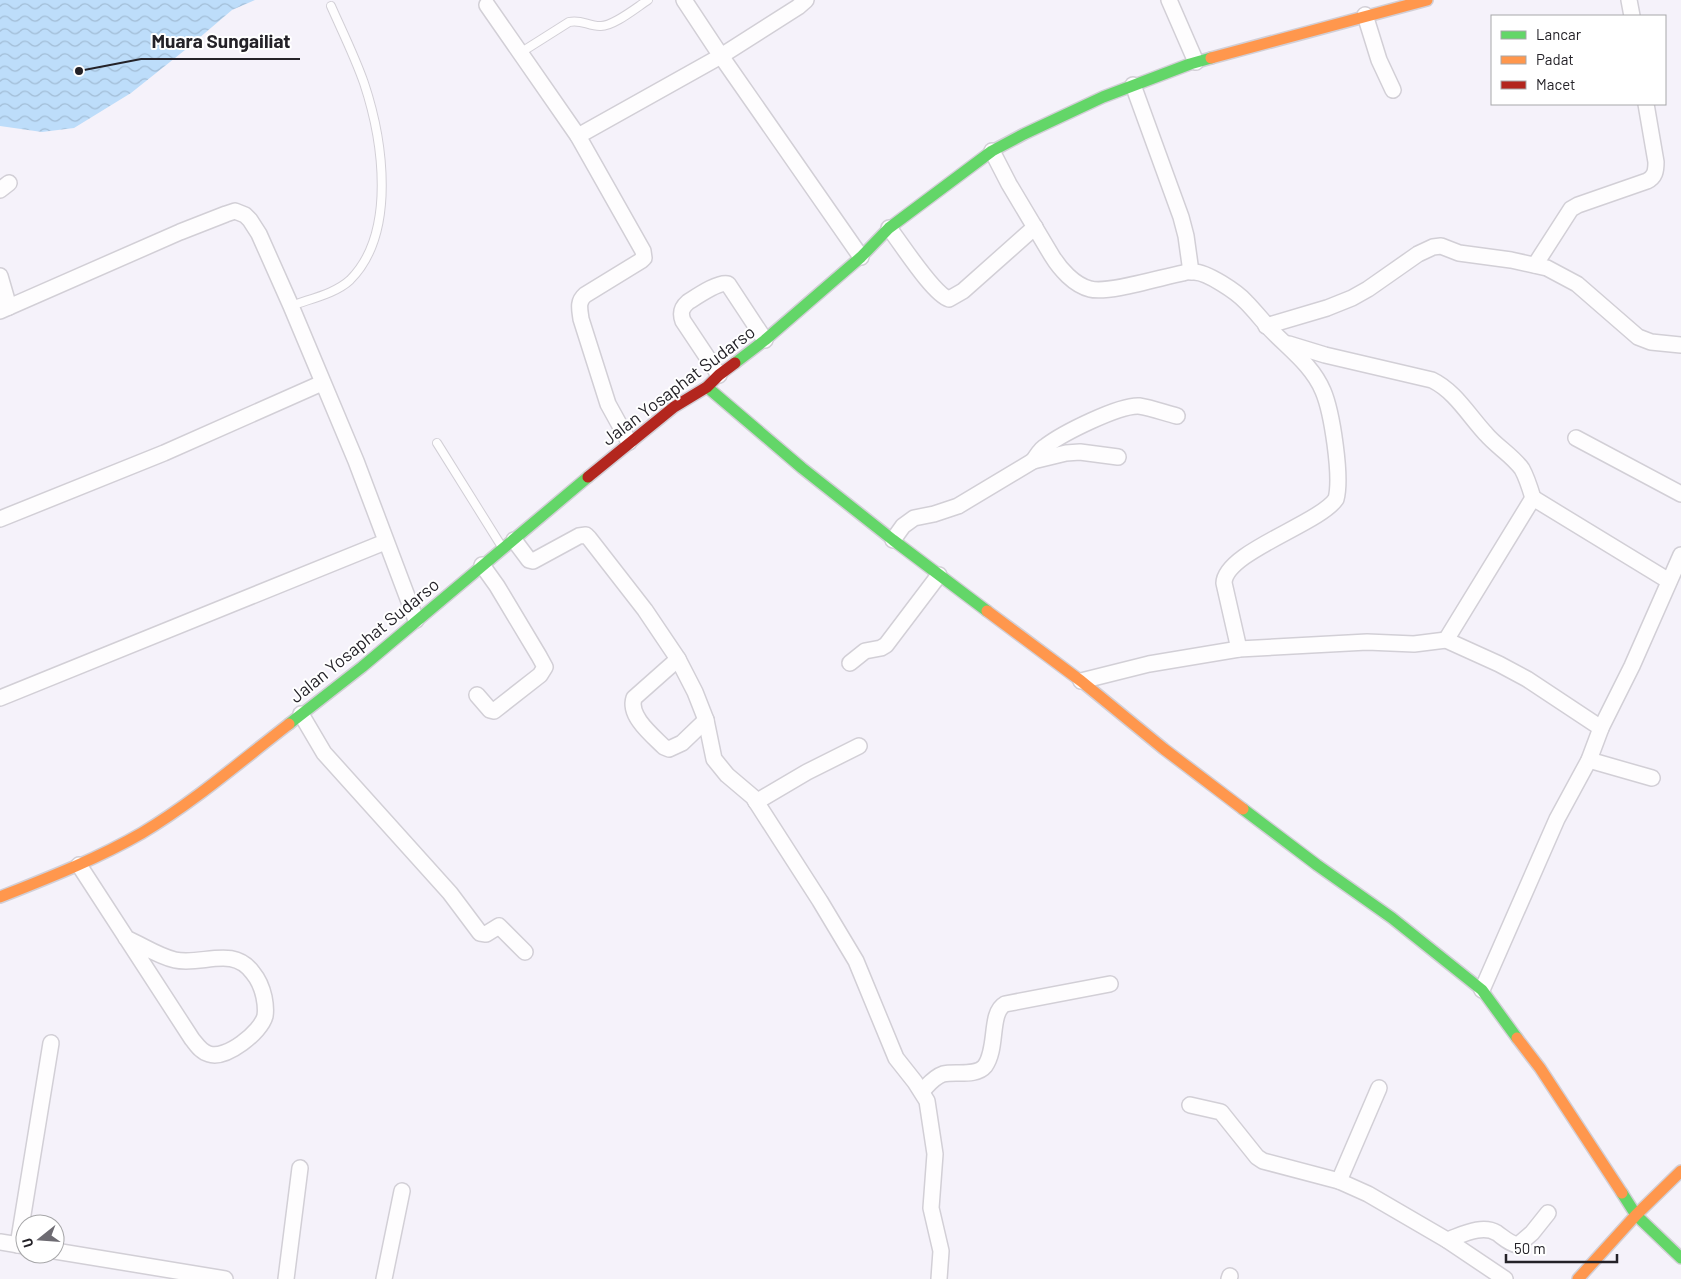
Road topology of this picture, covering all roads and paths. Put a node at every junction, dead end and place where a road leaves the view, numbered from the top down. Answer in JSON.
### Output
{"nodes":[{"id":1,"x":648,"y":0,"type":"edge"},
{"id":2,"x":684,"y":0,"type":"edge"},
{"id":3,"x":806,"y":0,"type":"edge"},
{"id":4,"x":1169,"y":0,"type":"edge"},
{"id":5,"x":1427,"y":0,"type":"edge"},
{"id":6,"x":1629,"y":0,"type":"edge"},
{"id":7,"x":488,"y":5,"type":"dead end"},
{"id":8,"x":331,"y":6,"type":"dead end"},
{"id":9,"x":1365,"y":15,"type":"junction"},
{"id":10,"x":1632,"y":15,"type":"edge"},
{"id":11,"x":520,"y":53,"type":"junction"},
{"id":12,"x":721,"y":56,"type":"junction"},
{"id":13,"x":1196,"y":62,"type":"junction"},
{"id":14,"x":1133,"y":85,"type":"junction"},
{"id":15,"x":1393,"y":90,"type":"dead end"},
{"id":16,"x":1646,"y":105,"type":"edge"},
{"id":17,"x":578,"y":136,"type":"junction"},
{"id":18,"x":992,"y":151,"type":"junction"},
{"id":19,"x":1035,"y":227,"type":"junction"},
{"id":20,"x":889,"y":228,"type":"junction"},
{"id":21,"x":861,"y":257,"type":"junction"},
{"id":22,"x":1535,"y":265,"type":"junction"},
{"id":23,"x":1191,"y":272,"type":"junction"},
{"id":24,"x":0,"y":276,"type":"edge"},
{"id":25,"x":291,"y":306,"type":"junction"},
{"id":26,"x":4,"y":309,"type":"edge"},
{"id":27,"x":1266,"y":326,"type":"junction"},
{"id":28,"x":765,"y":340,"type":"junction"},
{"id":29,"x":1284,"y":343,"type":"junction"},
{"id":30,"x":1681,"y":345,"type":"edge"},
{"id":31,"x":719,"y":375,"type":"junction"},
{"id":32,"x":322,"y":383,"type":"junction"},
{"id":33,"x":708,"y":387,"type":"junction"},
{"id":34,"x":1177,"y":416,"type":"dead end"},
{"id":35,"x":1576,"y":438,"type":"dead end"},
{"id":36,"x":629,"y":442,"type":"junction"},
{"id":37,"x":437,"y":444,"type":"dead end"},
{"id":38,"x":1118,"y":457,"type":"dead end"},
{"id":39,"x":1033,"y":461,"type":"junction"},
{"id":40,"x":1681,"y":494,"type":"edge"},
{"id":41,"x":1534,"y":498,"type":"junction"},
{"id":42,"x":0,"y":519,"type":"edge"},
{"id":43,"x":893,"y":540,"type":"junction"},
{"id":44,"x":386,"y":542,"type":"junction"},
{"id":45,"x":509,"y":544,"type":"junction"},
{"id":46,"x":1681,"y":555,"type":"edge"},
{"id":47,"x":490,"y":575,"type":"junction"},
{"id":48,"x":939,"y":575,"type":"junction"},
{"id":49,"x":1669,"y":581,"type":"junction"},
{"id":50,"x":416,"y":620,"type":"junction"},
{"id":51,"x":1446,"y":640,"type":"junction"},
{"id":52,"x":1239,"y":649,"type":"junction"},
{"id":53,"x":678,"y":659,"type":"junction"},
{"id":54,"x":850,"y":663,"type":"dead end"},
{"id":55,"x":1081,"y":681,"type":"junction"},
{"id":56,"x":476,"y":695,"type":"dead end"},
{"id":57,"x":0,"y":698,"type":"edge"},
{"id":58,"x":706,"y":720,"type":"junction"},
{"id":59,"x":307,"y":725,"type":"junction"},
{"id":60,"x":1601,"y":728,"type":"junction"},
{"id":61,"x":859,"y":746,"type":"dead end"},
{"id":62,"x":1589,"y":760,"type":"junction"},
{"id":63,"x":1652,"y":778,"type":"dead end"},
{"id":64,"x":756,"y":802,"type":"junction"},
{"id":65,"x":79,"y":865,"type":"junction"},
{"id":66,"x":0,"y":897,"type":"edge"},
{"id":67,"x":126,"y":938,"type":"junction"},
{"id":68,"x":525,"y":952,"type":"dead end"},
{"id":69,"x":1110,"y":984,"type":"dead end"},
{"id":70,"x":1482,"y":990,"type":"junction"},
{"id":71,"x":51,"y":1043,"type":"dead end"},
{"id":72,"x":1379,"y":1088,"type":"dead end"},
{"id":73,"x":922,"y":1091,"type":"junction"},
{"id":74,"x":1190,"y":1105,"type":"dead end"},
{"id":75,"x":300,"y":1168,"type":"dead end"},
{"id":76,"x":1681,"y":1171,"type":"edge"},
{"id":77,"x":1339,"y":1181,"type":"junction"},
{"id":78,"x":402,"y":1191,"type":"dead end"},
{"id":79,"x":1548,"y":1213,"type":"dead end"},
{"id":80,"x":26,"y":1214,"type":"edge"},
{"id":81,"x":1636,"y":1215,"type":"junction"},
{"id":82,"x":1446,"y":1240,"type":"junction"},
{"id":83,"x":0,"y":1242,"type":"edge"},
{"id":84,"x":15,"y":1244,"type":"edge"},
{"id":85,"x":65,"y":1253,"type":"edge"},
{"id":86,"x":1681,"y":1258,"type":"edge"},
{"id":87,"x":225,"y":1279,"type":"edge"},
{"id":88,"x":286,"y":1279,"type":"edge"},
{"id":89,"x":384,"y":1279,"type":"edge"},
{"id":90,"x":938,"y":1279,"type":"edge"},
{"id":91,"x":1505,"y":1279,"type":"edge"},
{"id":92,"x":1578,"y":1279,"type":"edge"}],
"edges":[{"from":1,"to":11,"type":"lane"},
{"from":2,"to":12,"type":"street"},
{"from":3,"to":12,"type":"street"},
{"from":4,"to":13,"type":"street"},
{"from":5,"to":9,"type":"street","name":"Jalan Yosaphat Sudarso"},
{"from":6,"to":10,"type":"street"},
{"from":7,"to":11,"type":"street"},
{"from":8,"to":25,"type":"lane"},
{"from":9,"to":13,"type":"street","name":"Jalan Yosaphat Sudarso"},
{"from":9,"to":15,"type":"street"},
{"from":11,"to":17,"type":"street"},
{"from":12,"to":17,"type":"street"},
{"from":12,"to":21,"type":"street"},
{"from":13,"to":14,"type":"street","name":"Jalan Yosaphat Sudarso"},
{"from":14,"to":18,"type":"street","name":"Jalan Yosaphat Sudarso"},
{"from":14,"to":23,"type":"street"},
{"from":16,"to":22,"type":"street"},
{"from":17,"to":36,"type":"street"},
{"from":18,"to":19,"type":"street"},
{"from":18,"to":20,"type":"street","name":"Jalan Yosaphat Sudarso"},
{"from":19,"to":20,"type":"street"},
{"from":19,"to":23,"type":"street"},
{"from":20,"to":21,"type":"street","name":"Jalan Yosaphat Sudarso"},
{"from":21,"to":28,"type":"street","name":"Jalan Yosaphat Sudarso"},
{"from":22,"to":27,"type":"street"},
{"from":22,"to":30,"type":"street"},
{"from":23,"to":27,"type":"street"},
{"from":24,"to":26,"type":"street"},
{"from":25,"to":26,"type":"street"},
{"from":25,"to":32,"type":"street"},
{"from":27,"to":29,"type":"street"},
{"from":28,"to":31,"type":"street","name":"Jalan Yosaphat Sudarso"},
{"from":28,"to":31,"type":"street"},
{"from":29,"to":41,"type":"street"},
{"from":29,"to":52,"type":"street"},
{"from":31,"to":33,"type":"street","name":"Jalan Yosaphat Sudarso"},
{"from":32,"to":42,"type":"street"},
{"from":32,"to":44,"type":"street"},
{"from":33,"to":36,"type":"street","name":"Jalan Yosaphat Sudarso"},
{"from":33,"to":43,"type":"street"},
{"from":34,"to":39,"type":"street"},
{"from":35,"to":40,"type":"street"},
{"from":36,"to":45,"type":"street","name":"Jalan Yosaphat Sudarso"},
{"from":37,"to":45,"type":"lane"},
{"from":38,"to":39,"type":"street"},
{"from":39,"to":43,"type":"street"},
{"from":41,"to":49,"type":"street"},
{"from":41,"to":51,"type":"street"},
{"from":43,"to":48,"type":"street"},
{"from":44,"to":50,"type":"street"},
{"from":44,"to":57,"type":"street"},
{"from":45,"to":47,"type":"street","name":"Jalan Yosaphat Sudarso"},
{"from":45,"to":53,"type":"street"},
{"from":46,"to":49,"type":"street"},
{"from":47,"to":50,"type":"street","name":"Jalan Yosaphat Sudarso"},
{"from":47,"to":56,"type":"street"},
{"from":48,"to":54,"type":"street"},
{"from":48,"to":55,"type":"street"},
{"from":49,"to":60,"type":"street"},
{"from":50,"to":59,"type":"street","name":"Jalan Yosaphat Sudarso"},
{"from":51,"to":52,"type":"street"},
{"from":51,"to":60,"type":"street"},
{"from":52,"to":55,"type":"street"},
{"from":53,"to":58,"type":"street"},
{"from":53,"to":58,"type":"street"},
{"from":55,"to":70,"type":"street"},
{"from":58,"to":64,"type":"street"},
{"from":59,"to":65,"type":"street","name":"Jalan Yosaphat Sudarso"},
{"from":59,"to":68,"type":"street"},
{"from":60,"to":62,"type":"street"},
{"from":61,"to":64,"type":"street"},
{"from":62,"to":63,"type":"street"},
{"from":62,"to":70,"type":"street"},
{"from":64,"to":73,"type":"street"},
{"from":65,"to":66,"type":"street","name":"Jalan Yosaphat Sudarso"},
{"from":65,"to":67,"type":"street"},
{"from":67,"to":67,"type":"street"},
{"from":69,"to":73,"type":"street"},
{"from":70,"to":81,"type":"street"},
{"from":71,"to":80,"type":"street"},
{"from":72,"to":77,"type":"street"},
{"from":73,"to":90,"type":"street"},
{"from":74,"to":77,"type":"street"},
{"from":75,"to":88,"type":"street"},
{"from":76,"to":81,"type":"street"},
{"from":77,"to":82,"type":"street"},
{"from":78,"to":89,"type":"street"},
{"from":79,"to":82,"type":"street"},
{"from":81,"to":86,"type":"street"},
{"from":81,"to":92,"type":"street"},
{"from":82,"to":91,"type":"street"},
{"from":83,"to":84,"type":"street"},
{"from":85,"to":87,"type":"street"}]}
